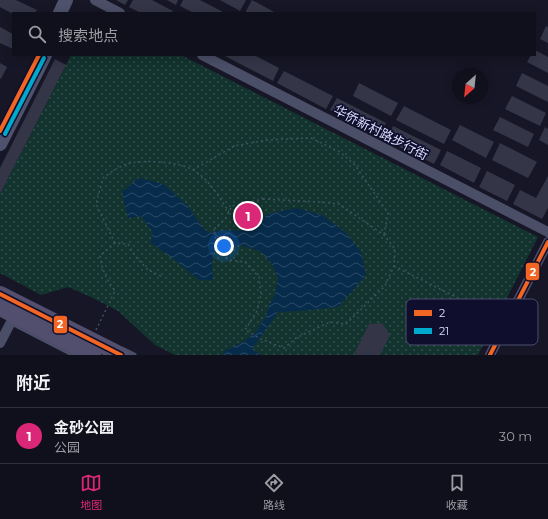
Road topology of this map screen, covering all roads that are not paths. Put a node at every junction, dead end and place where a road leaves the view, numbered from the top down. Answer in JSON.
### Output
{"nodes":[{"id":1,"x":66,"y":0,"type":"edge"},
{"id":2,"x":72,"y":0,"type":"edge"},
{"id":3,"x":95,"y":0,"type":"edge"},
{"id":4,"x":60,"y":12,"type":"edge"},
{"id":5,"x":66,"y":12,"type":"edge"},
{"id":6,"x":118,"y":12,"type":"edge"},
{"id":7,"x":38,"y":56,"type":"edge"},
{"id":8,"x":44,"y":56,"type":"edge"},
{"id":9,"x":204,"y":56,"type":"edge"},
{"id":10,"x":0,"y":131,"type":"edge"},
{"id":11,"x":0,"y":144,"type":"edge"},
{"id":12,"x":548,"y":232,"type":"edge"},
{"id":13,"x":548,"y":242,"type":"edge"},
{"id":14,"x":0,"y":287,"type":"edge"},
{"id":15,"x":0,"y":294,"type":"edge"},
{"id":16,"x":519,"y":299,"type":"edge"},
{"id":17,"x":5,"y":317,"type":"edge"},
{"id":18,"x":0,"y":343,"type":"edge"},
{"id":19,"x":495,"y":345,"type":"edge"},
{"id":20,"x":74,"y":355,"type":"edge"},
{"id":21,"x":93,"y":355,"type":"edge"},
{"id":22,"x":121,"y":355,"type":"edge"},
{"id":23,"x":134,"y":355,"type":"edge"},
{"id":24,"x":490,"y":355,"type":"edge"}],
"edges":[{"from":1,"to":4,"type":"main road"},
{"from":2,"to":5,"type":"main road"},
{"from":3,"to":6,"type":"street"},
{"from":7,"to":10,"type":"main road"},
{"from":8,"to":11,"type":"main road"},
{"from":9,"to":12,"type":"street","name":"华侨新村路步行街"},
{"from":13,"to":16,"type":"street"},
{"from":14,"to":23,"type":"lane"},
{"from":15,"to":22,"type":"main road"},
{"from":17,"to":18,"type":"street"},
{"from":17,"to":20,"type":"lane"},
{"from":17,"to":21,"type":"main road"},
{"from":19,"to":24,"type":"street"}]}
